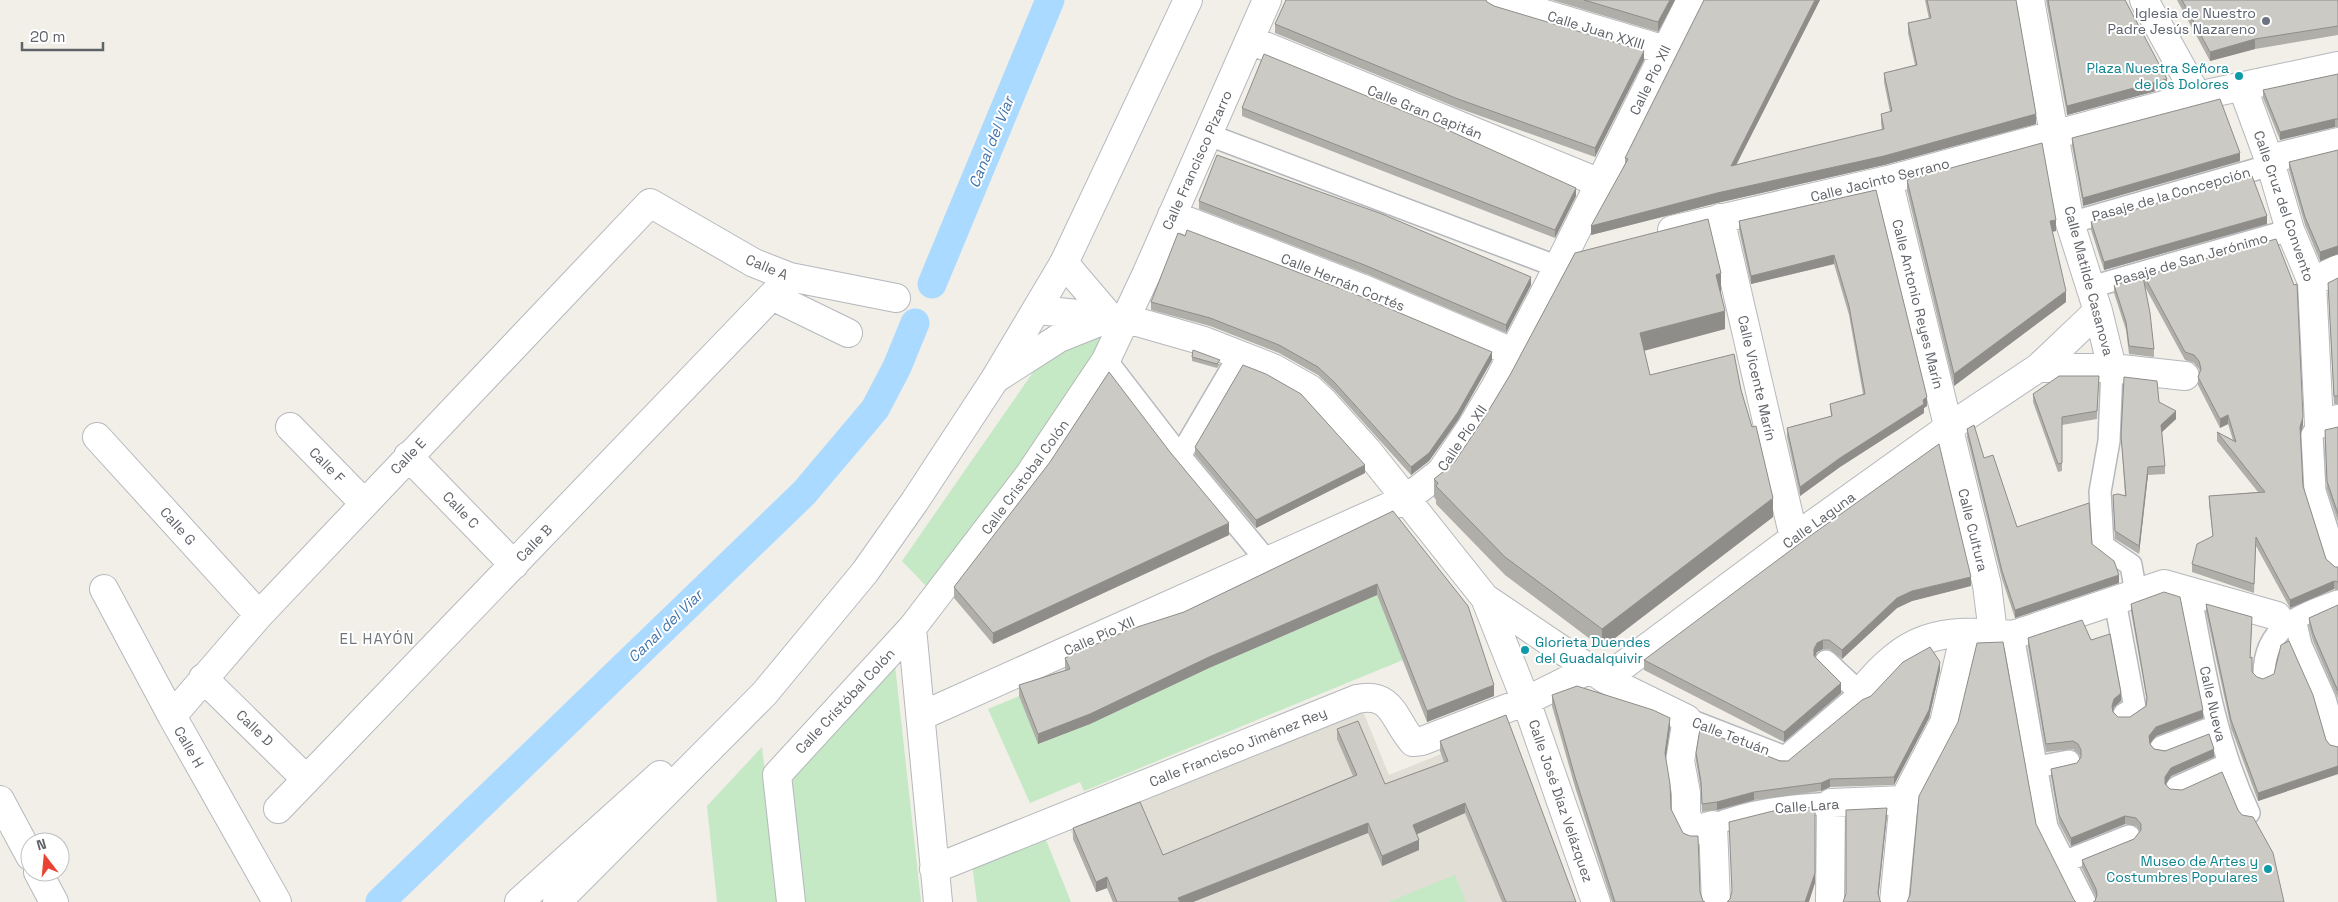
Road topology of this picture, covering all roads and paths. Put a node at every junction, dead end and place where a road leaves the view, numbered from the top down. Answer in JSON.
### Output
{"nodes":[{"id":1,"x":1188,"y":0,"type":"edge"},
{"id":2,"x":1267,"y":0,"type":"edge"},
{"id":3,"x":1498,"y":0,"type":"edge"},
{"id":4,"x":1690,"y":0,"type":"edge"},
{"id":5,"x":2030,"y":0,"type":"edge"},
{"id":6,"x":2144,"y":0,"type":"edge"},
{"id":7,"x":1250,"y":40,"type":"junction"},
{"id":8,"x":1664,"y":50,"type":"junction"},
{"id":9,"x":2338,"y":66,"type":"edge"},
{"id":10,"x":2242,"y":86,"type":"junction"},
{"id":11,"x":2197,"y":96,"type":"junction"},
{"id":12,"x":1209,"y":134,"type":"junction"},
{"id":13,"x":2055,"y":135,"type":"junction"},
{"id":14,"x":2338,"y":142,"type":"edge"},
{"id":15,"x":2270,"y":162,"type":"junction"},
{"id":16,"x":1888,"y":180,"type":"junction"},
{"id":17,"x":1600,"y":183,"type":"junction"},
{"id":18,"x":650,"y":203,"type":"joint"},
{"id":19,"x":1172,"y":216,"type":"junction"},
{"id":20,"x":1720,"y":218,"type":"junction"},
{"id":21,"x":2070,"y":223,"type":"junction"},
{"id":22,"x":2290,"y":230,"type":"junction"},
{"id":23,"x":1646,"y":237,"type":"edge"},
{"id":24,"x":1590,"y":252,"type":"edge"},
{"id":25,"x":1064,"y":263,"type":"junction"},
{"id":26,"x":1560,"y":263,"type":"junction"},
{"id":27,"x":2338,"y":269,"type":"edge"},
{"id":28,"x":2312,"y":282,"type":"junction"},
{"id":29,"x":781,"y":286,"type":"junction"},
{"id":30,"x":896,"y":298,"type":"dead end"},
{"id":31,"x":2095,"y":299,"type":"junction"},
{"id":32,"x":1038,"y":310,"type":"junction"},
{"id":33,"x":1118,"y":318,"type":"junction"},
{"id":34,"x":848,"y":333,"type":"dead end"},
{"id":35,"x":1512,"y":352,"type":"junction"},
{"id":36,"x":1240,"y":354,"type":"junction"},
{"id":37,"x":1106,"y":360,"type":"junction"},
{"id":38,"x":2038,"y":368,"type":"junction"},
{"id":39,"x":2112,"y":368,"type":"junction"},
{"id":40,"x":2185,"y":376,"type":"dead end"},
{"id":41,"x":995,"y":379,"type":"junction"},
{"id":42,"x":2328,"y":421,"type":"edge"},
{"id":43,"x":290,"y":427,"type":"dead end"},
{"id":44,"x":1948,"y":428,"type":"junction"},
{"id":45,"x":97,"y":437,"type":"dead end"},
{"id":46,"x":408,"y":456,"type":"junction"},
{"id":47,"x":1180,"y":456,"type":"junction"},
{"id":48,"x":1406,"y":499,"type":"junction"},
{"id":49,"x":364,"y":502,"type":"junction"},
{"id":50,"x":915,"y":502,"type":"junction"},
{"id":51,"x":1794,"y":538,"type":"junction"},
{"id":52,"x":1267,"y":561,"type":"junction"},
{"id":53,"x":2338,"y":563,"type":"edge"},
{"id":54,"x":514,"y":564,"type":"junction"},
{"id":55,"x":104,"y":589,"type":"dead end"},
{"id":56,"x":2190,"y":591,"type":"junction"},
{"id":57,"x":2125,"y":597,"type":"junction"},
{"id":58,"x":1484,"y":598,"type":"junction"},
{"id":59,"x":2338,"y":601,"type":"edge"},
{"id":60,"x":259,"y":615,"type":"junction"},
{"id":61,"x":2286,"y":618,"type":"junction"},
{"id":62,"x":912,"y":628,"type":"junction"},
{"id":63,"x":1965,"y":633,"type":"junction"},
{"id":64,"x":2003,"y":634,"type":"junction"},
{"id":65,"x":1826,"y":661,"type":"dead end"},
{"id":66,"x":1598,"y":674,"type":"junction"},
{"id":67,"x":2264,"y":675,"type":"dead end"},
{"id":68,"x":203,"y":678,"type":"junction"},
{"id":69,"x":1860,"y":693,"type":"junction"},
{"id":70,"x":1526,"y":700,"type":"junction"},
{"id":71,"x":2124,"y":714,"type":"dead end"},
{"id":72,"x":172,"y":716,"type":"junction"},
{"id":73,"x":921,"y":716,"type":"junction"},
{"id":74,"x":1688,"y":719,"type":"junction"},
{"id":75,"x":2216,"y":726,"type":"junction"},
{"id":76,"x":2338,"y":744,"type":"edge"},
{"id":77,"x":2160,"y":747,"type":"dead end"},
{"id":78,"x":2069,"y":761,"type":"dead end"},
{"id":79,"x":2228,"y":764,"type":"junction"},
{"id":80,"x":2037,"y":767,"type":"junction"},
{"id":81,"x":306,"y":779,"type":"junction"},
{"id":82,"x":2177,"y":787,"type":"dead end"},
{"id":83,"x":0,"y":800,"type":"edge"},
{"id":84,"x":1904,"y":800,"type":"junction"},
{"id":85,"x":1831,"y":803,"type":"junction"},
{"id":86,"x":278,"y":809,"type":"dead end"},
{"id":87,"x":2249,"y":812,"type":"dead end"},
{"id":88,"x":1713,"y":825,"type":"junction"},
{"id":89,"x":2129,"y":836,"type":"dead end"},
{"id":90,"x":20,"y":837,"type":"edge"},
{"id":91,"x":2066,"y":861,"type":"junction"},
{"id":92,"x":934,"y":869,"type":"junction"},
{"id":93,"x":43,"y":882,"type":"edge"},
{"id":94,"x":54,"y":902,"type":"edge"},
{"id":95,"x":277,"y":902,"type":"edge"},
{"id":96,"x":519,"y":902,"type":"edge"},
{"id":97,"x":557,"y":902,"type":"edge"},
{"id":98,"x":791,"y":902,"type":"edge"},
{"id":99,"x":938,"y":902,"type":"edge"},
{"id":100,"x":1596,"y":902,"type":"edge"},
{"id":101,"x":1716,"y":902,"type":"edge"},
{"id":102,"x":1830,"y":902,"type":"edge"},
{"id":103,"x":1894,"y":902,"type":"edge"},
{"id":104,"x":2085,"y":902,"type":"edge"}],
"edges":[{"from":1,"to":25,"type":"street"},
{"from":2,"to":7,"type":"street","name":"Calle Francisco Pizarro"},
{"from":3,"to":8,"type":"street","name":"Calle Juan XXIII"},
{"from":4,"to":8,"type":"street","name":"Calle Pío XII"},
{"from":5,"to":13,"type":"street","name":"Calle Matilde Casanova"},
{"from":6,"to":11,"type":"street"},
{"from":7,"to":12,"type":"street","name":"Calle Francisco Pizarro"},
{"from":7,"to":17,"type":"street","name":"Calle Gran Capitán"},
{"from":8,"to":17,"type":"street","name":"Calle Pío XII"},
{"from":9,"to":10,"type":"street","name":"Calle Jacinto Serrano"},
{"from":10,"to":11,"type":"street","name":"Calle Jacinto Serrano"},
{"from":10,"to":15,"type":"street","name":"Calle Cruz del Convento"},
{"from":11,"to":13,"type":"street","name":"Calle Jacinto Serrano"},
{"from":12,"to":19,"type":"street","name":"Calle Francisco Pizarro"},
{"from":12,"to":26,"type":"street"},
{"from":13,"to":16,"type":"street","name":"Calle Jacinto Serrano"},
{"from":13,"to":21,"type":"street","name":"Calle Matilde Casanova"},
{"from":14,"to":15,"type":"street"},
{"from":15,"to":21,"type":"street","name":"Pasaje de la Concepción"},
{"from":15,"to":22,"type":"street","name":"Calle Cruz del Convento"},
{"from":16,"to":20,"type":"street","name":"Calle Jacinto Serrano"},
{"from":16,"to":44,"type":"street","name":"Calle Antonio Reyes Marín"},
{"from":17,"to":26,"type":"street","name":"Calle Pío XII"},
{"from":18,"to":29,"type":"street","name":"Calle A"},
{"from":18,"to":46,"type":"street","name":"Calle E"},
{"from":19,"to":33,"type":"street","name":"Calle Francisco Pizarro"},
{"from":19,"to":35,"type":"street","name":"Calle Hernán Cortés"},
{"from":20,"to":23,"type":"street","name":"Calle Jacinto Serrano"},
{"from":20,"to":51,"type":"street","name":"Calle Vicente Marín"},
{"from":21,"to":31,"type":"street","name":"Calle Matilde Casanova"},
{"from":22,"to":28,"type":"street","name":"Calle Cruz del Convento"},
{"from":22,"to":31,"type":"street","name":"Pasaje de San Jerónimo"},
{"from":24,"to":26,"type":"street"},
{"from":25,"to":32,"type":"street"},
{"from":25,"to":33,"type":"street"},
{"from":26,"to":35,"type":"street","name":"Calle Pío XII"},
{"from":27,"to":28,"type":"street"},
{"from":28,"to":42,"type":"street","name":"Calle Cruz del Convento"},
{"from":29,"to":30,"type":"street","name":"Calle A"},
{"from":29,"to":34,"type":"street","name":"Calle A"},
{"from":29,"to":54,"type":"street","name":"Calle B"},
{"from":31,"to":38,"type":"street","name":"Calle Laguna"},
{"from":31,"to":39,"type":"street","name":"Calle Matilde Casanova"},
{"from":32,"to":33,"type":"street","name":"Calle José Díaz Velázquez"},
{"from":32,"to":41,"type":"street"},
{"from":33,"to":36,"type":"street","name":"Calle José Díaz Velázquez"},
{"from":33,"to":37,"type":"street","name":"Calle Cristobal Colón"},
{"from":33,"to":41,"type":"street"},
{"from":35,"to":48,"type":"street","name":"Calle Pío XII"},
{"from":36,"to":47,"type":"street"},
{"from":36,"to":48,"type":"street","name":"Calle José Díaz Velázquez"},
{"from":37,"to":47,"type":"street"},
{"from":37,"to":62,"type":"street","name":"Calle Cristobal Colón"},
{"from":38,"to":39,"type":"street"},
{"from":38,"to":44,"type":"street","name":"Calle Laguna"},
{"from":39,"to":40,"type":"street","name":"Calle Matilde Casanova"},
{"from":39,"to":57,"type":"street","name":"Calle Matilde Casanova"},
{"from":41,"to":50,"type":"street"},
{"from":42,"to":53,"type":"street","name":"Calle Cruz del Convento"},
{"from":43,"to":49,"type":"street","name":"Calle F"},
{"from":44,"to":51,"type":"street","name":"Calle Laguna"},
{"from":44,"to":64,"type":"street","name":"Calle Cultura"},
{"from":45,"to":60,"type":"street","name":"Calle G"},
{"from":46,"to":49,"type":"street","name":"Calle E"},
{"from":46,"to":54,"type":"street","name":"Calle C"},
{"from":47,"to":52,"type":"street"},
{"from":48,"to":52,"type":"street","name":"Calle Pío XII"},
{"from":48,"to":58,"type":"street","name":"Calle José Díaz Velázquez"},
{"from":49,"to":60,"type":"street","name":"Calle E"},
{"from":50,"to":96,"type":"street"},
{"from":50,"to":97,"type":"street"},
{"from":51,"to":66,"type":"street","name":"Calle Laguna"},
{"from":52,"to":73,"type":"street","name":"Calle Pío XII"},
{"from":54,"to":81,"type":"street","name":"Calle B"},
{"from":55,"to":72,"type":"street","name":"Calle H"},
{"from":56,"to":57,"type":"street","name":"Calle Tetuán"},
{"from":56,"to":61,"type":"street","name":"Calle Tetuán"},
{"from":56,"to":75,"type":"street","name":"Calle Nueva"},
{"from":57,"to":64,"type":"street","name":"Calle Tetuán"},
{"from":57,"to":71,"type":"street"},
{"from":58,"to":66,"type":"street","name":"Calle José Díaz Velázquez"},
{"from":58,"to":70,"type":"street","name":"Calle José Díaz Velázquez"},
{"from":59,"to":61,"type":"street"},
{"from":60,"to":68,"type":"street","name":"Calle E"},
{"from":61,"to":67,"type":"street"},
{"from":61,"to":76,"type":"street"},
{"from":62,"to":73,"type":"street"},
{"from":62,"to":98,"type":"street","name":"Calle Cristóbal Colón"},
{"from":63,"to":64,"type":"street","name":"Calle Tetuán"},
{"from":63,"to":69,"type":"street","name":"Calle Tetuán"},
{"from":63,"to":84,"type":"street"},
{"from":64,"to":80,"type":"street"},
{"from":65,"to":69,"type":"street"},
{"from":66,"to":70,"type":"street"},
{"from":66,"to":74,"type":"street","name":"Calle Tetuán"},
{"from":68,"to":72,"type":"street","name":"Calle E"},
{"from":68,"to":81,"type":"street","name":"Calle D"},
{"from":69,"to":74,"type":"street","name":"Calle Tetuán"},
{"from":70,"to":92,"type":"street","name":"Calle Francisco Jiménez Rey"},
{"from":70,"to":100,"type":"street","name":"Calle José Díaz Velázquez"},
{"from":72,"to":95,"type":"street","name":"Calle H"},
{"from":73,"to":92,"type":"street"},
{"from":74,"to":88,"type":"street"},
{"from":75,"to":77,"type":"street"},
{"from":75,"to":79,"type":"street","name":"Calle Nueva"},
{"from":78,"to":80,"type":"street"},
{"from":79,"to":82,"type":"street"},
{"from":79,"to":87,"type":"street","name":"Calle Nueva"},
{"from":80,"to":91,"type":"street"},
{"from":81,"to":86,"type":"street","name":"Calle B"},
{"from":83,"to":90,"type":"street"},
{"from":84,"to":85,"type":"street","name":"Calle Lara"},
{"from":84,"to":103,"type":"street"},
{"from":85,"to":88,"type":"street","name":"Calle Lara"},
{"from":85,"to":102,"type":"street"},
{"from":88,"to":101,"type":"street"},
{"from":89,"to":91,"type":"street"},
{"from":91,"to":104,"type":"street"},
{"from":92,"to":99,"type":"street"},
{"from":93,"to":94,"type":"street"}]}
